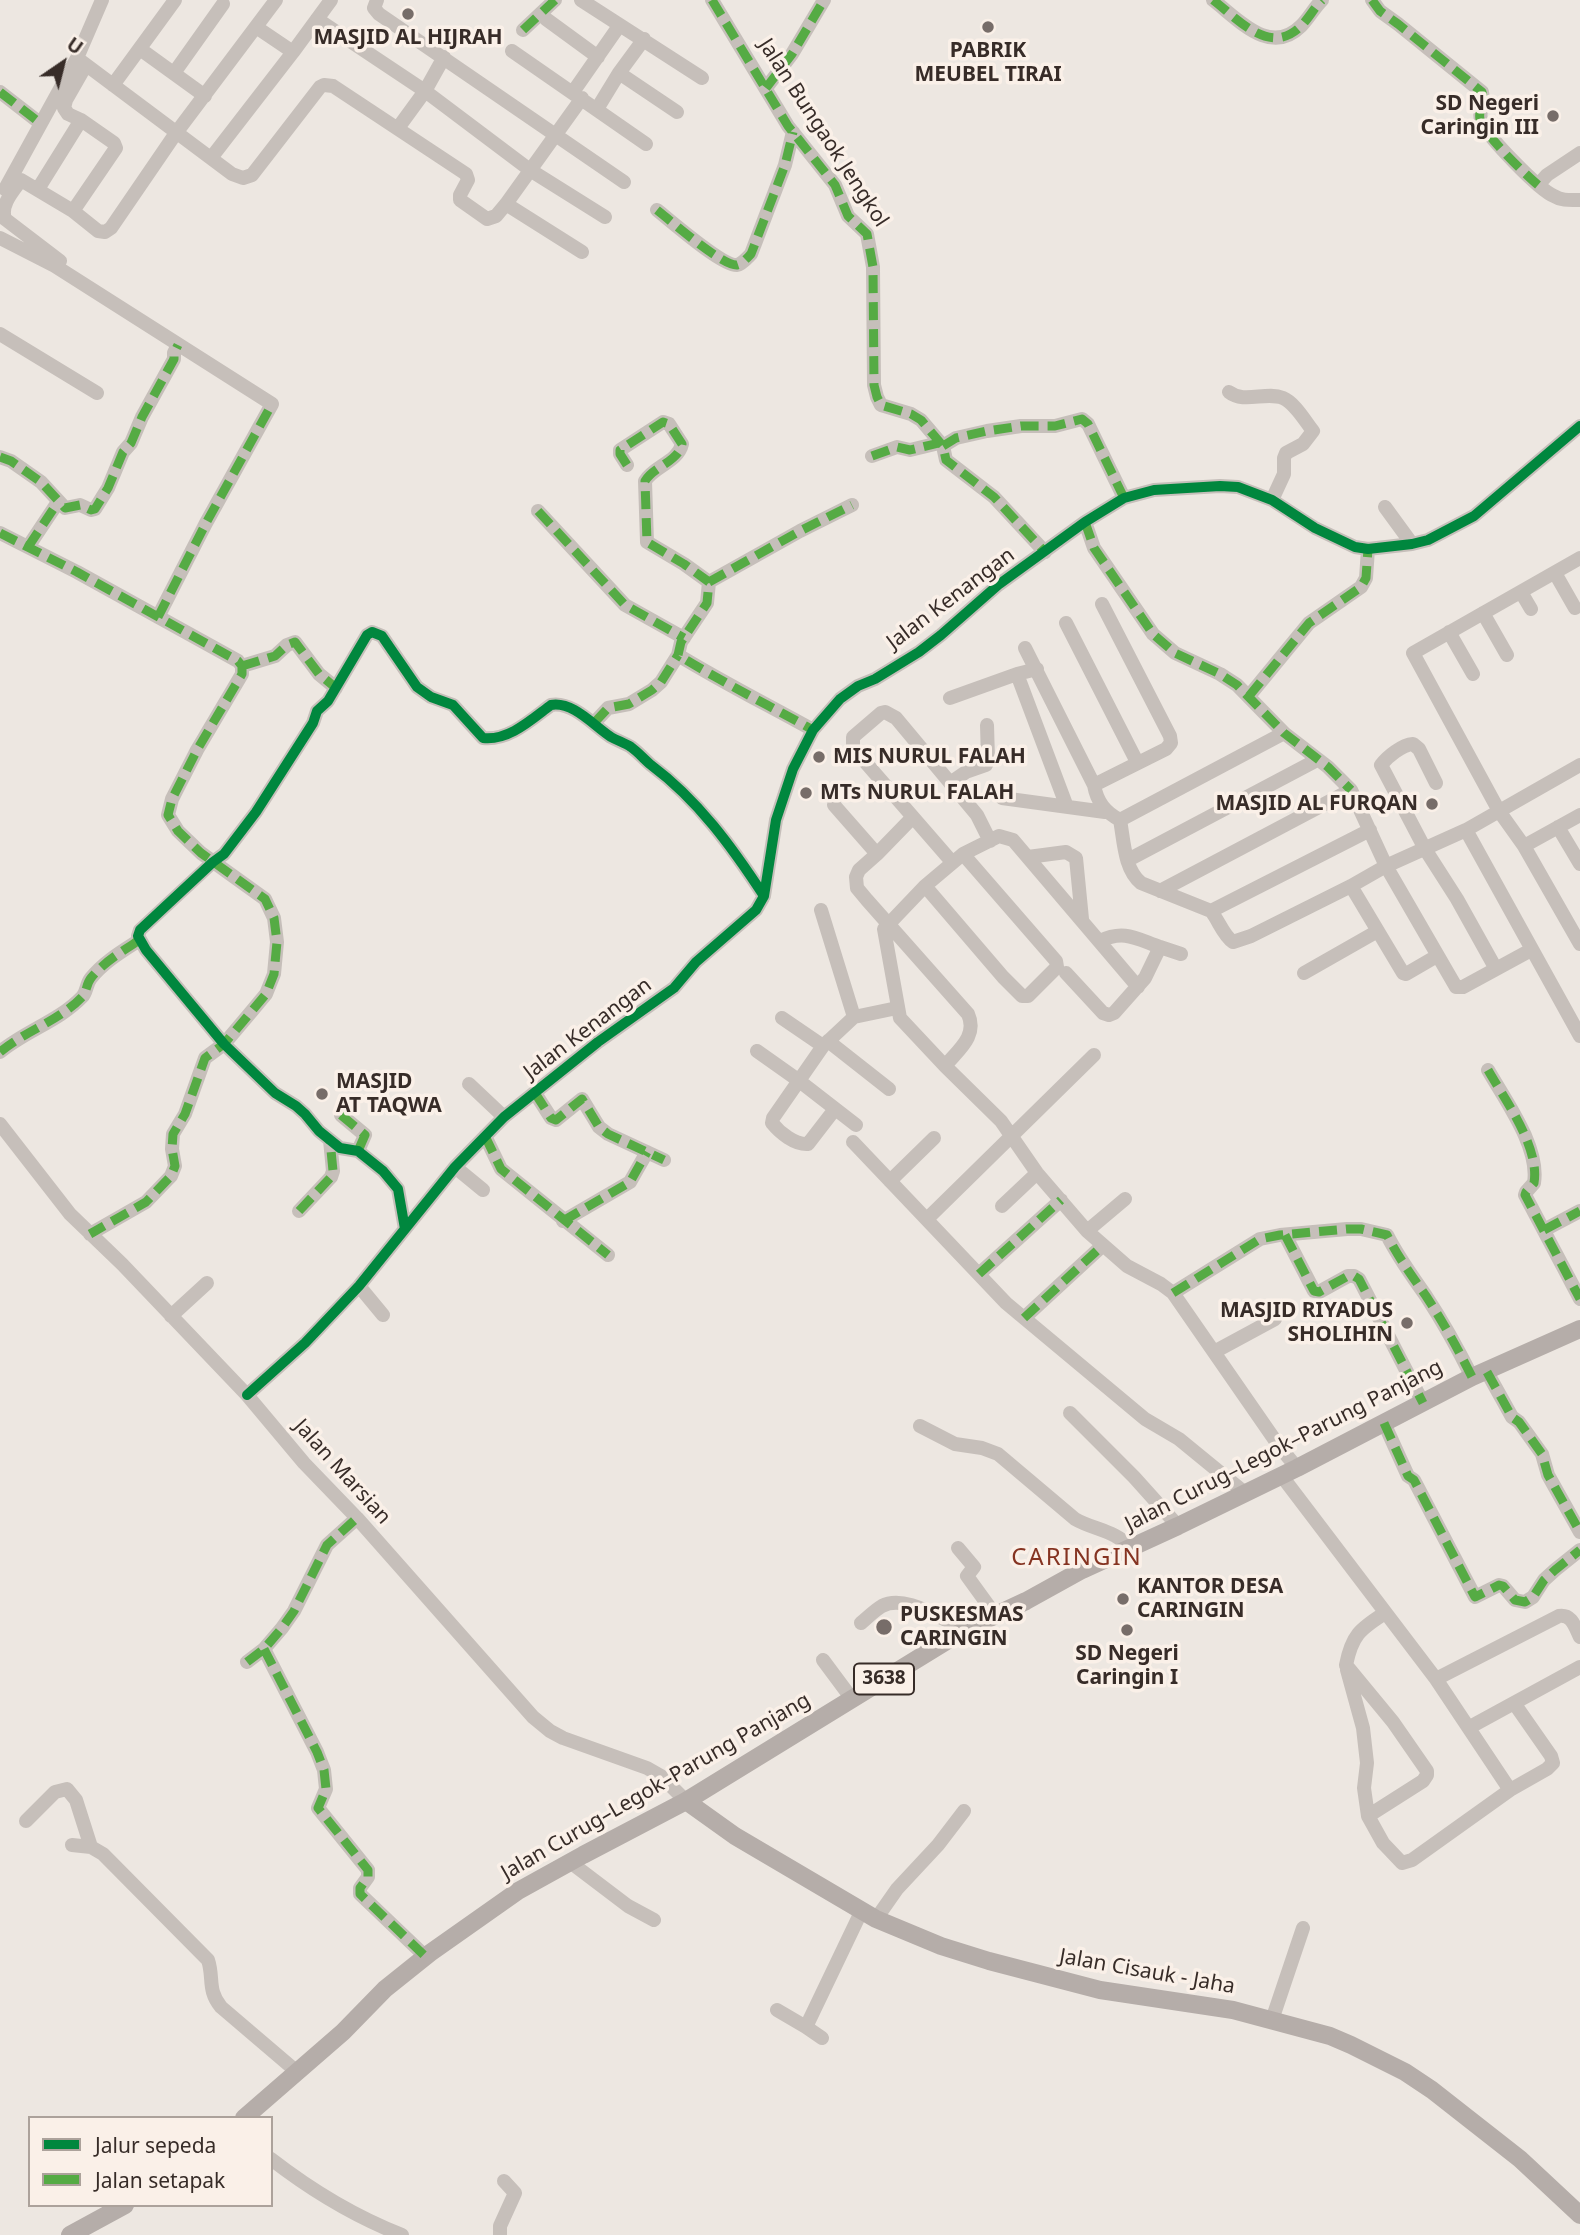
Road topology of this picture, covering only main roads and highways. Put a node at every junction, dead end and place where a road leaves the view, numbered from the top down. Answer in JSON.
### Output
{"nodes":[{"id":1,"x":1580,"y":1329,"type":"edge"},
{"id":2,"x":686,"y":1801,"type":"junction"},
{"id":3,"x":246,"y":2116,"type":"edge"},
{"id":4,"x":121,"y":2207,"type":"edge"},
{"id":5,"x":1580,"y":2215,"type":"edge"},
{"id":6,"x":70,"y":2235,"type":"edge"}],
"edges":[{"from":1,"to":2,"type":"main road","name":"Jalan Curug–Legok–Parung Panjang","number":"3638"},
{"from":2,"to":3,"type":"main road","name":"Jalan Curug–Legok–Parung Panjang","number":"3638"},
{"from":2,"to":5,"type":"main road","name":"Jalan Cisauk - Jaha"},
{"from":4,"to":6,"type":"main road"}]}
